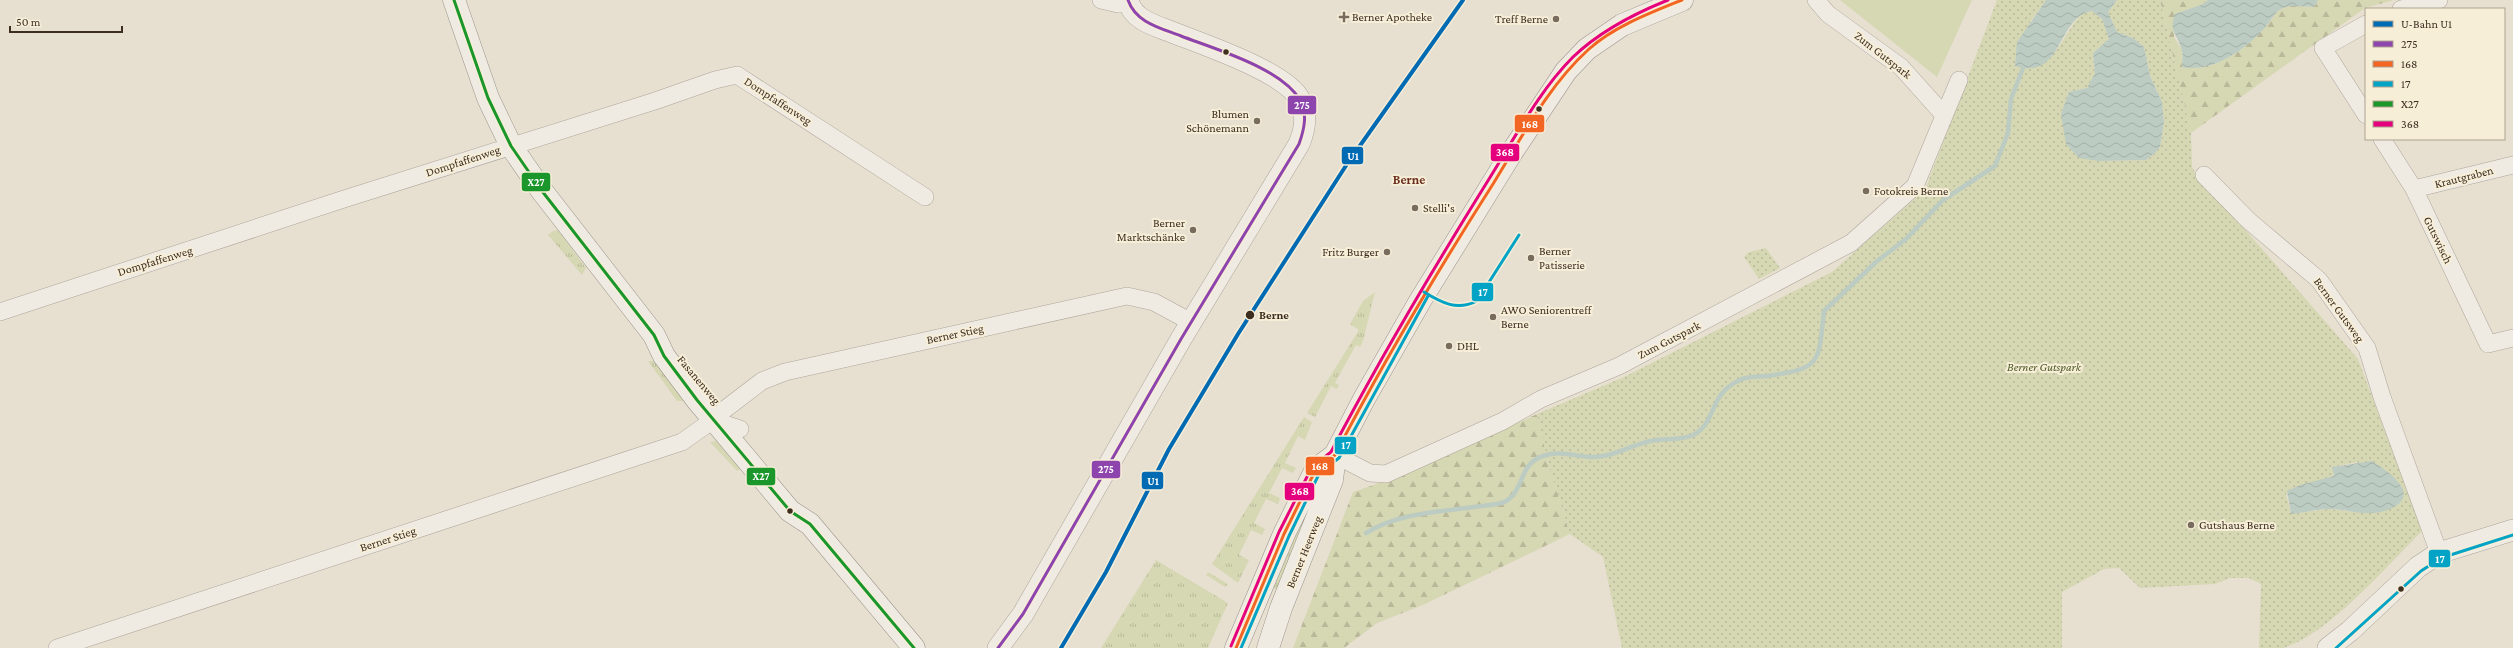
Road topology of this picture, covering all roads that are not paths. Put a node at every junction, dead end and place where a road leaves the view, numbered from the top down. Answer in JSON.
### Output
{"nodes":[{"id":1,"x":454,"y":0,"type":"edge"},
{"id":2,"x":1101,"y":0,"type":"edge"},
{"id":3,"x":1682,"y":0,"type":"edge"},
{"id":4,"x":1816,"y":0,"type":"edge"},
{"id":5,"x":2439,"y":0,"type":"edge"},
{"id":6,"x":1128,"y":1,"type":"edge"},
{"id":7,"x":2405,"y":8,"type":"edge"},
{"id":8,"x":2365,"y":25,"type":"edge"},
{"id":9,"x":1959,"y":80,"type":"dead end"},
{"id":10,"x":2365,"y":113,"type":"edge"},
{"id":11,"x":1944,"y":115,"type":"junction"},
{"id":12,"x":2383,"y":140,"type":"edge"},
{"id":13,"x":511,"y":146,"type":"junction"},
{"id":14,"x":2513,"y":166,"type":"edge"},
{"id":15,"x":2204,"y":175,"type":"dead end"},
{"id":16,"x":2414,"y":190,"type":"junction"},
{"id":17,"x":925,"y":197,"type":"dead end"},
{"id":18,"x":0,"y":312,"type":"edge"},
{"id":19,"x":1191,"y":322,"type":"junction"},
{"id":20,"x":2513,"y":338,"type":"edge"},
{"id":21,"x":719,"y":415,"type":"junction"},
{"id":22,"x":1335,"y":455,"type":"junction"},
{"id":23,"x":810,"y":524,"type":"junction"},
{"id":24,"x":2513,"y":530,"type":"edge"},
{"id":25,"x":2439,"y":553,"type":"junction"},
{"id":26,"x":57,"y":648,"type":"edge"},
{"id":27,"x":914,"y":648,"type":"edge"},
{"id":28,"x":998,"y":648,"type":"edge"},
{"id":29,"x":1236,"y":648,"type":"edge"},
{"id":30,"x":1268,"y":648,"type":"edge"},
{"id":31,"x":2328,"y":648,"type":"edge"}],
"edges":[{"from":1,"to":13,"type":"main road","name":"Fasanenweg"},
{"from":2,"to":6,"type":"street"},
{"from":3,"to":22,"type":"main road","name":"Berner Heerweg"},
{"from":4,"to":11,"type":"street","name":"Zum Gutspark"},
{"from":5,"to":7,"type":"street"},
{"from":6,"to":19,"type":"street"},
{"from":8,"to":10,"type":"street"},
{"from":9,"to":11,"type":"street","name":"Zum Gutspark"},
{"from":11,"to":22,"type":"street","name":"Zum Gutspark"},
{"from":12,"to":16,"type":"street","name":"Gutswisch"},
{"from":13,"to":17,"type":"street","name":"Dompfaffenweg"},
{"from":13,"to":18,"type":"street","name":"Dompfaffenweg"},
{"from":13,"to":21,"type":"main road","name":"Fasanenweg"},
{"from":14,"to":16,"type":"street","name":"Krautgraben"},
{"from":15,"to":25,"type":"street","name":"Berner Gutsweg"},
{"from":16,"to":20,"type":"street","name":"Gutswisch"},
{"from":19,"to":21,"type":"street","name":"Berner Stieg"},
{"from":19,"to":28,"type":"street"},
{"from":21,"to":23,"type":"main road"},
{"from":21,"to":23,"type":"main road"},
{"from":21,"to":26,"type":"street","name":"Berner Stieg"},
{"from":22,"to":29,"type":"main road","name":"Berner Heerweg"},
{"from":22,"to":30,"type":"main road","name":"Berner Heerweg"},
{"from":23,"to":27,"type":"main road"},
{"from":24,"to":25,"type":"street"},
{"from":25,"to":31,"type":"street"}]}
